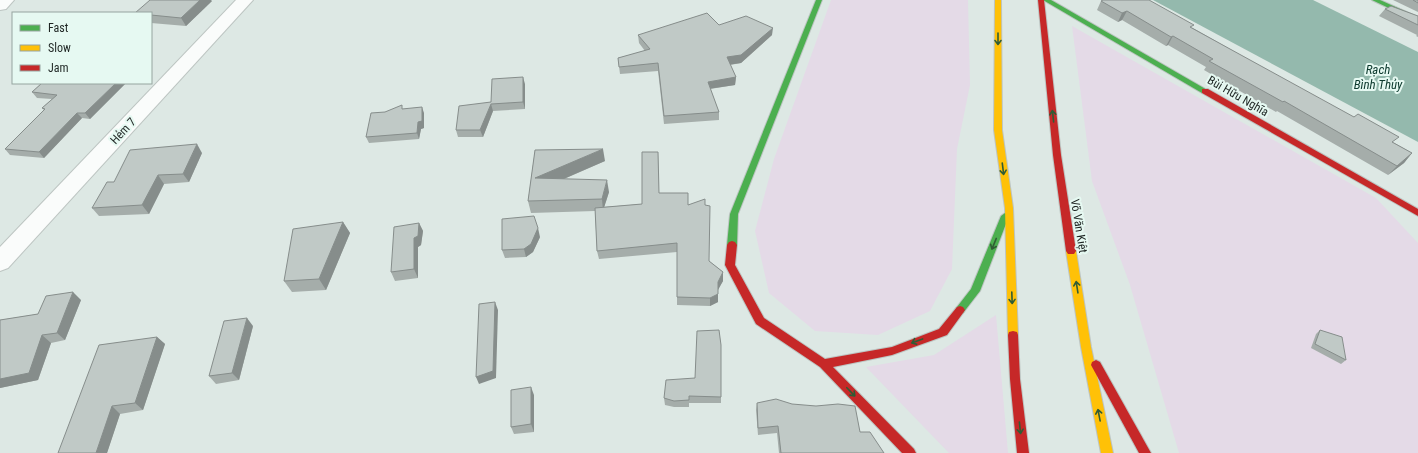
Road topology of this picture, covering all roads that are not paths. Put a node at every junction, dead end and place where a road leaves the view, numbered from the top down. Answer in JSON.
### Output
{"nodes":[{"id":1,"x":6,"y":0,"type":"edge"},
{"id":2,"x":245,"y":0,"type":"edge"},
{"id":3,"x":819,"y":0,"type":"edge"},
{"id":4,"x":998,"y":0,"type":"edge"},
{"id":5,"x":1042,"y":0,"type":"edge"},
{"id":6,"x":1046,"y":0,"type":"edge"},
{"id":7,"x":1376,"y":0,"type":"edge"},
{"id":8,"x":0,"y":4,"type":"edge"},
{"id":9,"x":1418,"y":20,"type":"edge"},
{"id":10,"x":1404,"y":204,"type":"junction"},
{"id":11,"x":1008,"y":208,"type":"junction"},
{"id":12,"x":1418,"y":213,"type":"edge"},
{"id":13,"x":1418,"y":223,"type":"edge"},
{"id":14,"x":0,"y":262,"type":"edge"},
{"id":15,"x":1086,"y":347,"type":"junction"},
{"id":16,"x":824,"y":364,"type":"junction"},
{"id":17,"x":910,"y":453,"type":"edge"},
{"id":18,"x":1023,"y":453,"type":"edge"},
{"id":19,"x":1107,"y":453,"type":"edge"},
{"id":20,"x":1145,"y":453,"type":"edge"}],
"edges":[{"from":1,"to":8,"type":"street"},
{"from":2,"to":14,"type":"street","name":"Hẻm 7"},
{"from":3,"to":16,"type":"main road"},
{"from":4,"to":11,"type":"main road","one_way":true},
{"from":15,"to":5,"type":"main road","name":"Võ Văn Kiệt","one_way":true},
{"from":6,"to":10,"type":"main road","name":"Bùi Hữu Nghĩa"},
{"from":7,"to":9,"type":"main road"},
{"from":10,"to":12,"type":"main road","name":"Bùi Hữu Nghĩa"},
{"from":10,"to":13,"type":"main road"},
{"from":11,"to":16,"type":"main road","one_way":true},
{"from":11,"to":18,"type":"main road","one_way":true},
{"from":19,"to":15,"type":"main road","name":"Võ Văn Kiệt","one_way":true},
{"from":15,"to":20,"type":"main road"},
{"from":16,"to":17,"type":"main road","one_way":true}]}
